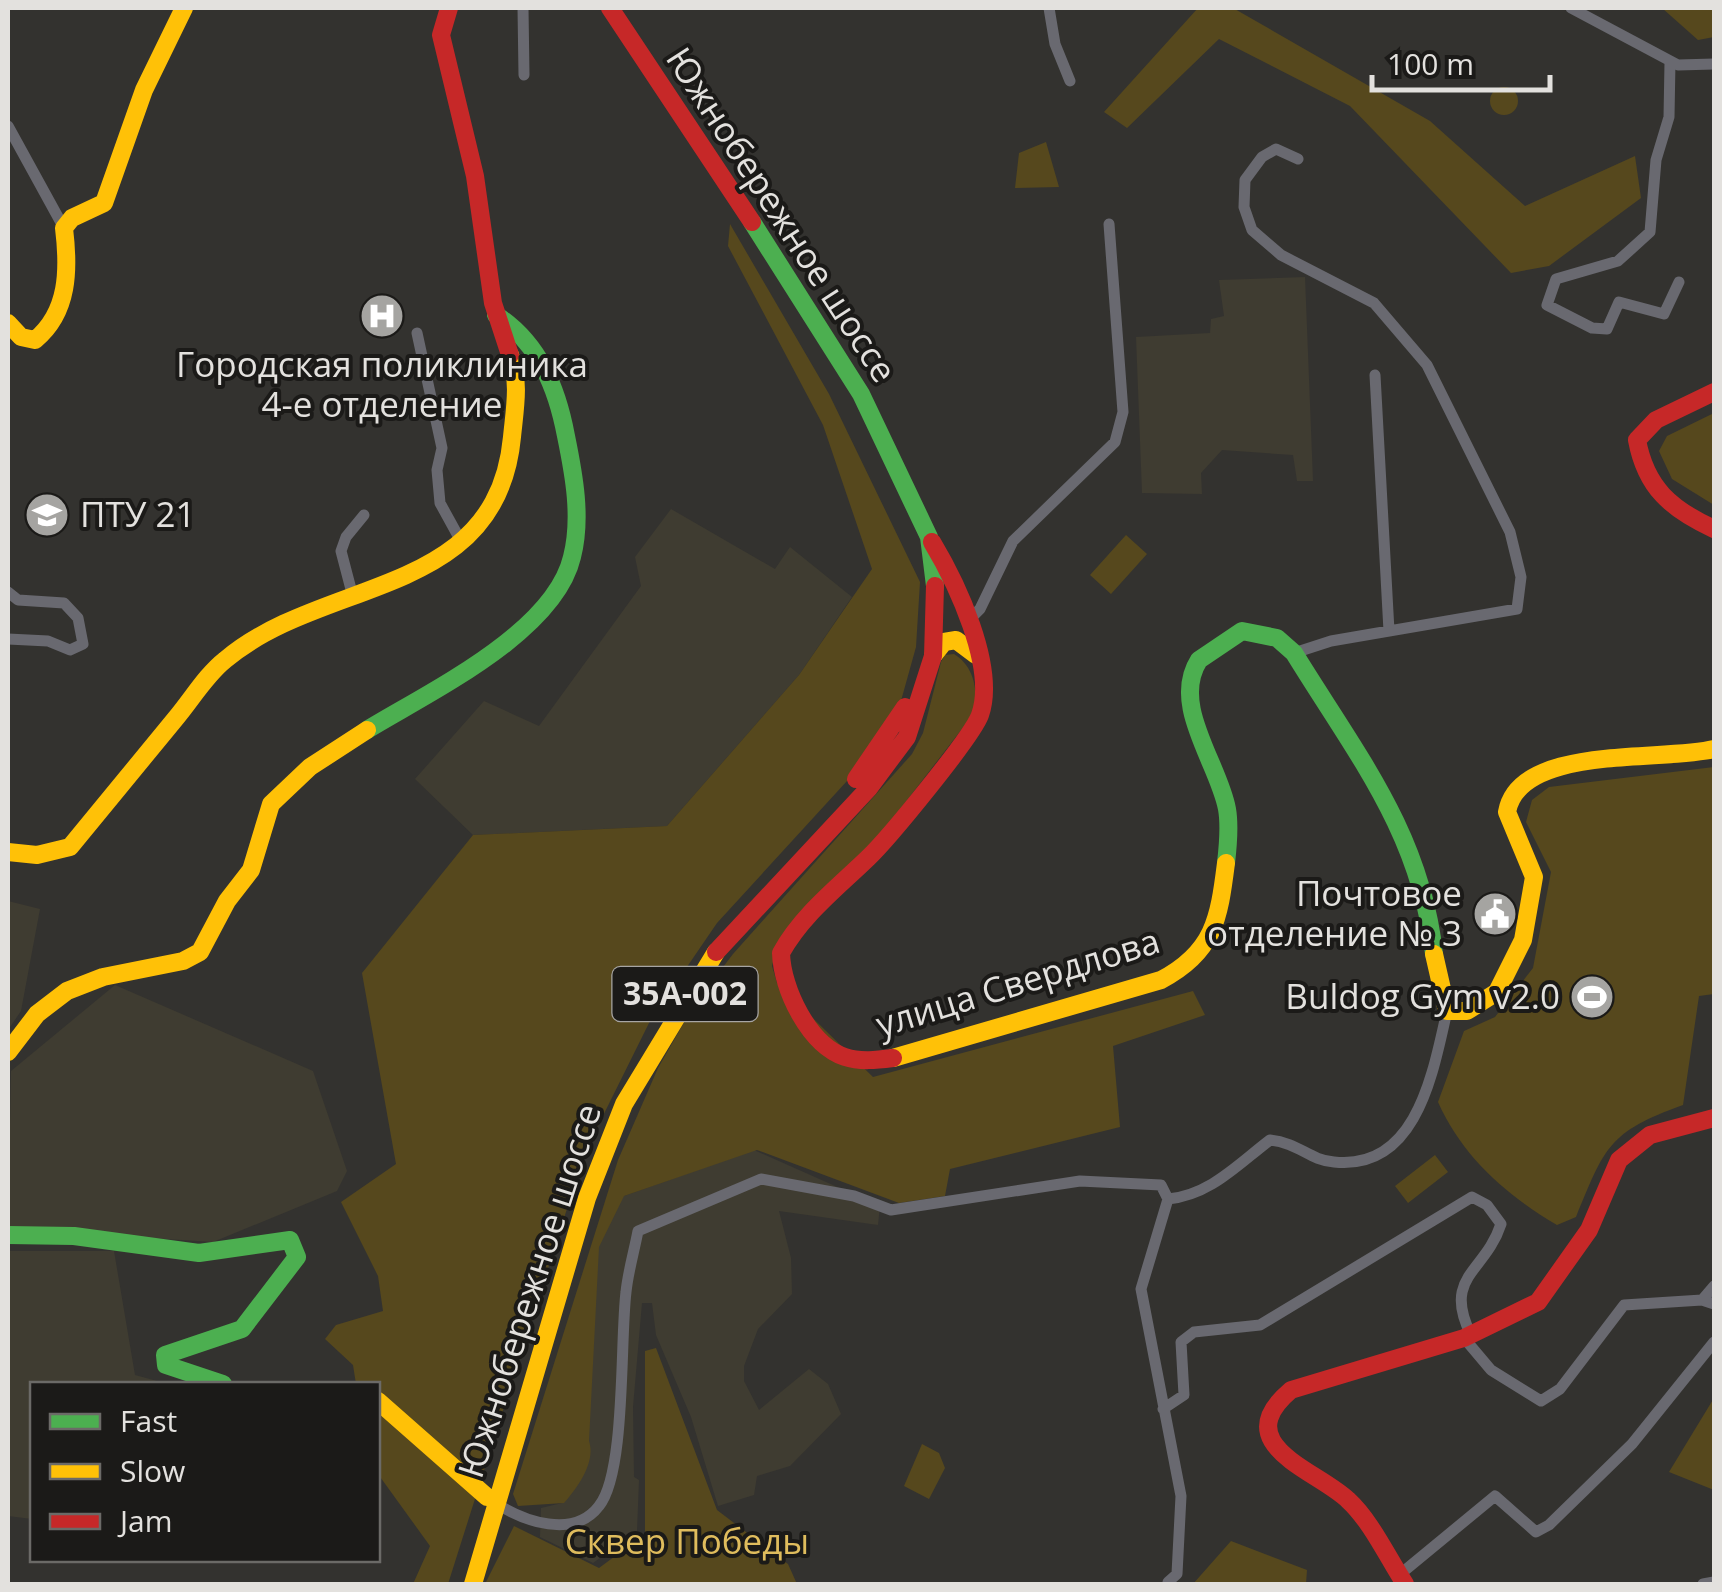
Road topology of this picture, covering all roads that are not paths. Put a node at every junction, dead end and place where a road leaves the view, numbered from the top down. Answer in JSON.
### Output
{"nodes":[{"id":1,"x":184,"y":8,"type":"edge"},
{"id":2,"x":449,"y":8,"type":"edge"},
{"id":3,"x":524,"y":8,"type":"edge"},
{"id":4,"x":600,"y":8,"type":"edge"},
{"id":5,"x":610,"y":8,"type":"edge"},
{"id":6,"x":1049,"y":8,"type":"edge"},
{"id":7,"x":1571,"y":8,"type":"edge"},
{"id":8,"x":1670,"y":62,"type":"junction"},
{"id":9,"x":1714,"y":64,"type":"edge"},
{"id":10,"x":524,"y":74,"type":"dead end"},
{"id":11,"x":1070,"y":81,"type":"dead end"},
{"id":12,"x":8,"y":126,"type":"edge"},
{"id":13,"x":1298,"y":159,"type":"dead end"},
{"id":14,"x":1109,"y":224,"type":"dead end"},
{"id":15,"x":64,"y":228,"type":"junction"},
{"id":16,"x":1679,"y":282,"type":"dead end"},
{"id":17,"x":496,"y":315,"type":"junction"},
{"id":18,"x":8,"y":323,"type":"edge"},
{"id":19,"x":417,"y":333,"type":"dead end"},
{"id":20,"x":1376,"y":375,"type":"dead end"},
{"id":21,"x":1714,"y":392,"type":"edge"},
{"id":22,"x":364,"y":514,"type":"dead end"},
{"id":23,"x":1714,"y":529,"type":"edge"},
{"id":24,"x":930,"y":537,"type":"junction"},
{"id":25,"x":462,"y":543,"type":"junction"},
{"id":26,"x":8,"y":592,"type":"edge"},
{"id":27,"x":352,"y":593,"type":"junction"},
{"id":28,"x":932,"y":605,"type":"junction"},
{"id":29,"x":970,"y":620,"type":"junction"},
{"id":30,"x":1389,"y":631,"type":"junction"},
{"id":31,"x":8,"y":638,"type":"edge"},
{"id":32,"x":1294,"y":654,"type":"junction"},
{"id":33,"x":976,"y":655,"type":"junction"},
{"id":34,"x":933,"y":656,"type":"junction"},
{"id":35,"x":1714,"y":749,"type":"edge"},
{"id":36,"x":8,"y":852,"type":"edge"},
{"id":37,"x":1447,"y":1011,"type":"junction"},
{"id":38,"x":8,"y":1052,"type":"edge"},
{"id":39,"x":1714,"y":1118,"type":"edge"},
{"id":40,"x":1168,"y":1198,"type":"junction"},
{"id":41,"x":8,"y":1235,"type":"edge"},
{"id":42,"x":1714,"y":1286,"type":"edge"},
{"id":43,"x":1708,"y":1302,"type":"edge"},
{"id":44,"x":1468,"y":1336,"type":"junction"},
{"id":45,"x":1714,"y":1343,"type":"edge"},
{"id":46,"x":217,"y":1382,"type":"edge"},
{"id":47,"x":380,"y":1404,"type":"edge"},
{"id":48,"x":1163,"y":1409,"type":"junction"},
{"id":49,"x":496,"y":1503,"type":"junction"},
{"id":50,"x":1401,"y":1580,"type":"edge"},
{"id":51,"x":1168,"y":1582,"type":"dead end"},
{"id":52,"x":1714,"y":1582,"type":"edge"},
{"id":53,"x":462,"y":1584,"type":"edge"},
{"id":54,"x":472,"y":1584,"type":"edge"},
{"id":55,"x":1703,"y":1584,"type":"edge"}],
"edges":[{"from":1,"to":15,"type":"main road"},
{"from":2,"to":17,"type":"main road"},
{"from":3,"to":10,"type":"street"},
{"from":4,"to":28,"type":"main road","name":"Южнобережное шоссе","number":"35А-002"},
{"from":5,"to":24,"type":"main road","name":"Южнобережное шоссе","number":"35А-002"},
{"from":6,"to":11,"type":"street"},
{"from":7,"to":8,"type":"street"},
{"from":8,"to":9,"type":"street"},
{"from":8,"to":16,"type":"street"},
{"from":12,"to":15,"type":"street"},
{"from":13,"to":30,"type":"street"},
{"from":14,"to":29,"type":"street"},
{"from":15,"to":18,"type":"main road"},
{"from":17,"to":25,"type":"main road"},
{"from":17,"to":38,"type":"main road"},
{"from":19,"to":25,"type":"street"},
{"from":20,"to":30,"type":"street"},
{"from":21,"to":23,"type":"main road"},
{"from":22,"to":27,"type":"street"},
{"from":24,"to":28,"type":"main road","name":"Южнобережное шоссе","number":"35А-002"},
{"from":24,"to":29,"type":"main road","name":"улица Свердлова"},
{"from":25,"to":27,"type":"main road"},
{"from":26,"to":31,"type":"street"},
{"from":27,"to":36,"type":"main road"},
{"from":28,"to":29,"type":"main road"},
{"from":28,"to":34,"type":"main road","name":"Южнобережное шоссе","number":"35А-002"},
{"from":28,"to":49,"type":"main road","name":"Южнобережное шоссе","number":"35А-002"},
{"from":29,"to":33,"type":"main road","name":"улица Свердлова"},
{"from":30,"to":32,"type":"street"},
{"from":32,"to":33,"type":"main road","name":"улица Свердлова"},
{"from":32,"to":37,"type":"main road"},
{"from":33,"to":34,"type":"main road"},
{"from":34,"to":49,"type":"main road","name":"Южнобережное шоссе","number":"35А-002"},
{"from":35,"to":37,"type":"main road"},
{"from":37,"to":40,"type":"street"},
{"from":39,"to":44,"type":"main road"},
{"from":40,"to":48,"type":"street"},
{"from":40,"to":49,"type":"street","name":"Южнобережное шоссе"},
{"from":41,"to":46,"type":"main road"},
{"from":42,"to":43,"type":"street"},
{"from":43,"to":44,"type":"street"},
{"from":44,"to":48,"type":"street"},
{"from":44,"to":50,"type":"main road"},
{"from":45,"to":50,"type":"street"},
{"from":47,"to":49,"type":"main road"},
{"from":48,"to":51,"type":"street"},
{"from":49,"to":53,"type":"main road","name":"Южнобережное шоссе","number":"35А-002"},
{"from":49,"to":54,"type":"main road","name":"Южнобережное шоссе","number":"35А-002"},
{"from":52,"to":55,"type":"street"}]}
